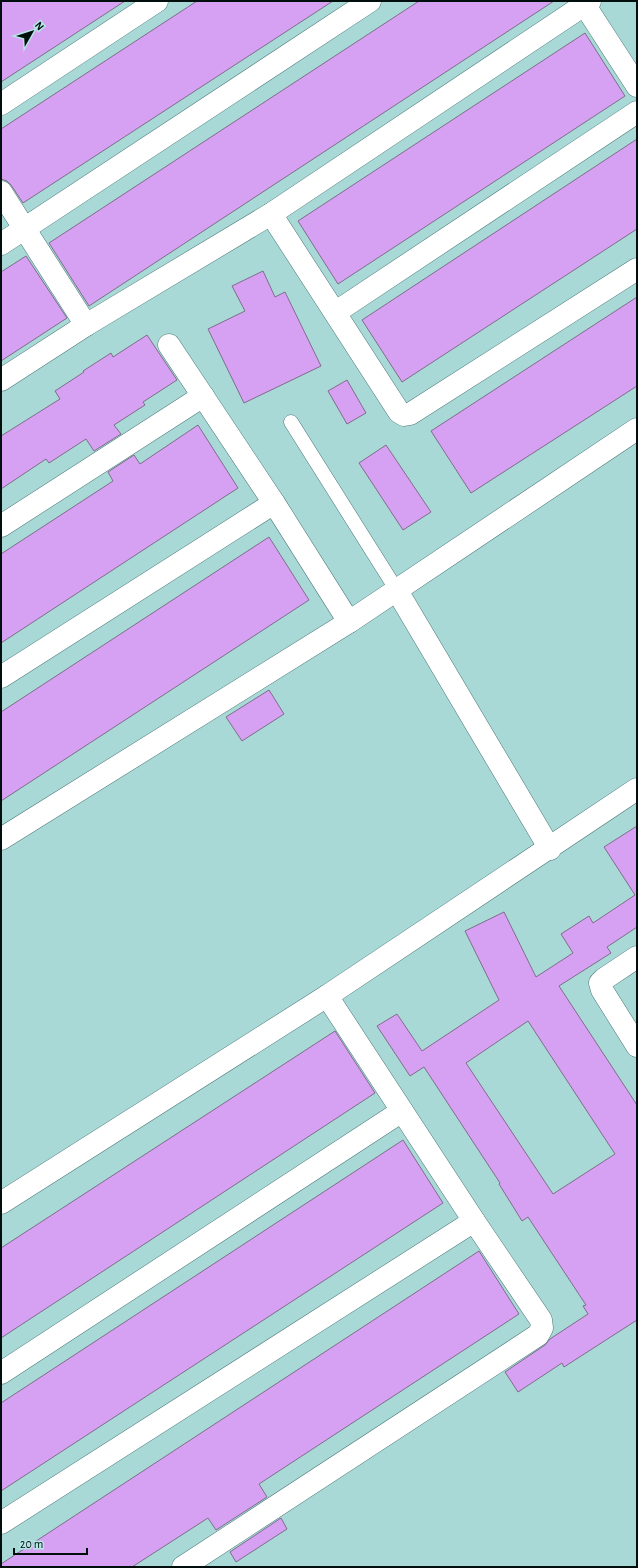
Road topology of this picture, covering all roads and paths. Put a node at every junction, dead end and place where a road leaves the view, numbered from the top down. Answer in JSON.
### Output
{"nodes":[{"id":1,"x":157,"y":1,"type":"edge"},
{"id":2,"x":370,"y":1,"type":"edge"},
{"id":3,"x":586,"y":2,"type":"edge"},
{"id":4,"x":637,"y":86,"type":"edge"},
{"id":5,"x":1,"y":104,"type":"edge"},
{"id":6,"x":637,"y":112,"type":"edge"},
{"id":7,"x":1,"y":192,"type":"edge"},
{"id":8,"x":271,"y":214,"type":"junction"},
{"id":9,"x":25,"y":229,"type":"junction"},
{"id":10,"x":1,"y":244,"type":"edge"},
{"id":11,"x":637,"y":269,"type":"edge"},
{"id":12,"x":336,"y":312,"type":"junction"},
{"id":13,"x":86,"y":325,"type":"junction"},
{"id":14,"x":169,"y":346,"type":"dead end"},
{"id":15,"x":1,"y":380,"type":"edge"},
{"id":16,"x":203,"y":396,"type":"junction"},
{"id":17,"x":291,"y":422,"type":"dead end"},
{"id":18,"x":637,"y":429,"type":"edge"},
{"id":19,"x":274,"y":503,"type":"junction"},
{"id":20,"x":1,"y":526,"type":"edge"},
{"id":21,"x":396,"y":589,"type":"junction"},
{"id":22,"x":349,"y":622,"type":"junction"},
{"id":23,"x":1,"y":678,"type":"edge"},
{"id":24,"x":636,"y":793,"type":"edge"},
{"id":25,"x":1,"y":839,"type":"edge"},
{"id":26,"x":554,"y":846,"type":"junction"},
{"id":27,"x":637,"y":957,"type":"edge"},
{"id":28,"x":327,"y":996,"type":"junction"},
{"id":29,"x":637,"y":1046,"type":"edge"},
{"id":30,"x":402,"y":1111,"type":"junction"},
{"id":31,"x":1,"y":1203,"type":"edge"},
{"id":32,"x":474,"y":1221,"type":"junction"},
{"id":33,"x":1,"y":1373,"type":"edge"},
{"id":34,"x":1,"y":1523,"type":"edge"},
{"id":35,"x":183,"y":1567,"type":"edge"}],
"edges":[{"from":1,"to":5,"type":"street"},
{"from":2,"to":9,"type":"street"},
{"from":3,"to":4,"type":"street"},
{"from":3,"to":8,"type":"street"},
{"from":6,"to":12,"type":"street"},
{"from":7,"to":9,"type":"street"},
{"from":8,"to":12,"type":"street"},
{"from":8,"to":13,"type":"street"},
{"from":9,"to":10,"type":"street"},
{"from":9,"to":13,"type":"street"},
{"from":11,"to":12,"type":"street"},
{"from":13,"to":15,"type":"street"},
{"from":14,"to":16,"type":"street"},
{"from":16,"to":19,"type":"street"},
{"from":16,"to":20,"type":"street"},
{"from":17,"to":21,"type":"lane"},
{"from":18,"to":21,"type":"street"},
{"from":19,"to":22,"type":"street"},
{"from":19,"to":23,"type":"street"},
{"from":21,"to":22,"type":"street"},
{"from":21,"to":26,"type":"street"},
{"from":22,"to":25,"type":"street"},
{"from":24,"to":26,"type":"street"},
{"from":26,"to":28,"type":"street"},
{"from":27,"to":29,"type":"street"},
{"from":28,"to":30,"type":"street"},
{"from":28,"to":31,"type":"street"},
{"from":30,"to":32,"type":"street"},
{"from":30,"to":33,"type":"street"},
{"from":32,"to":34,"type":"street"},
{"from":32,"to":35,"type":"street"}]}
